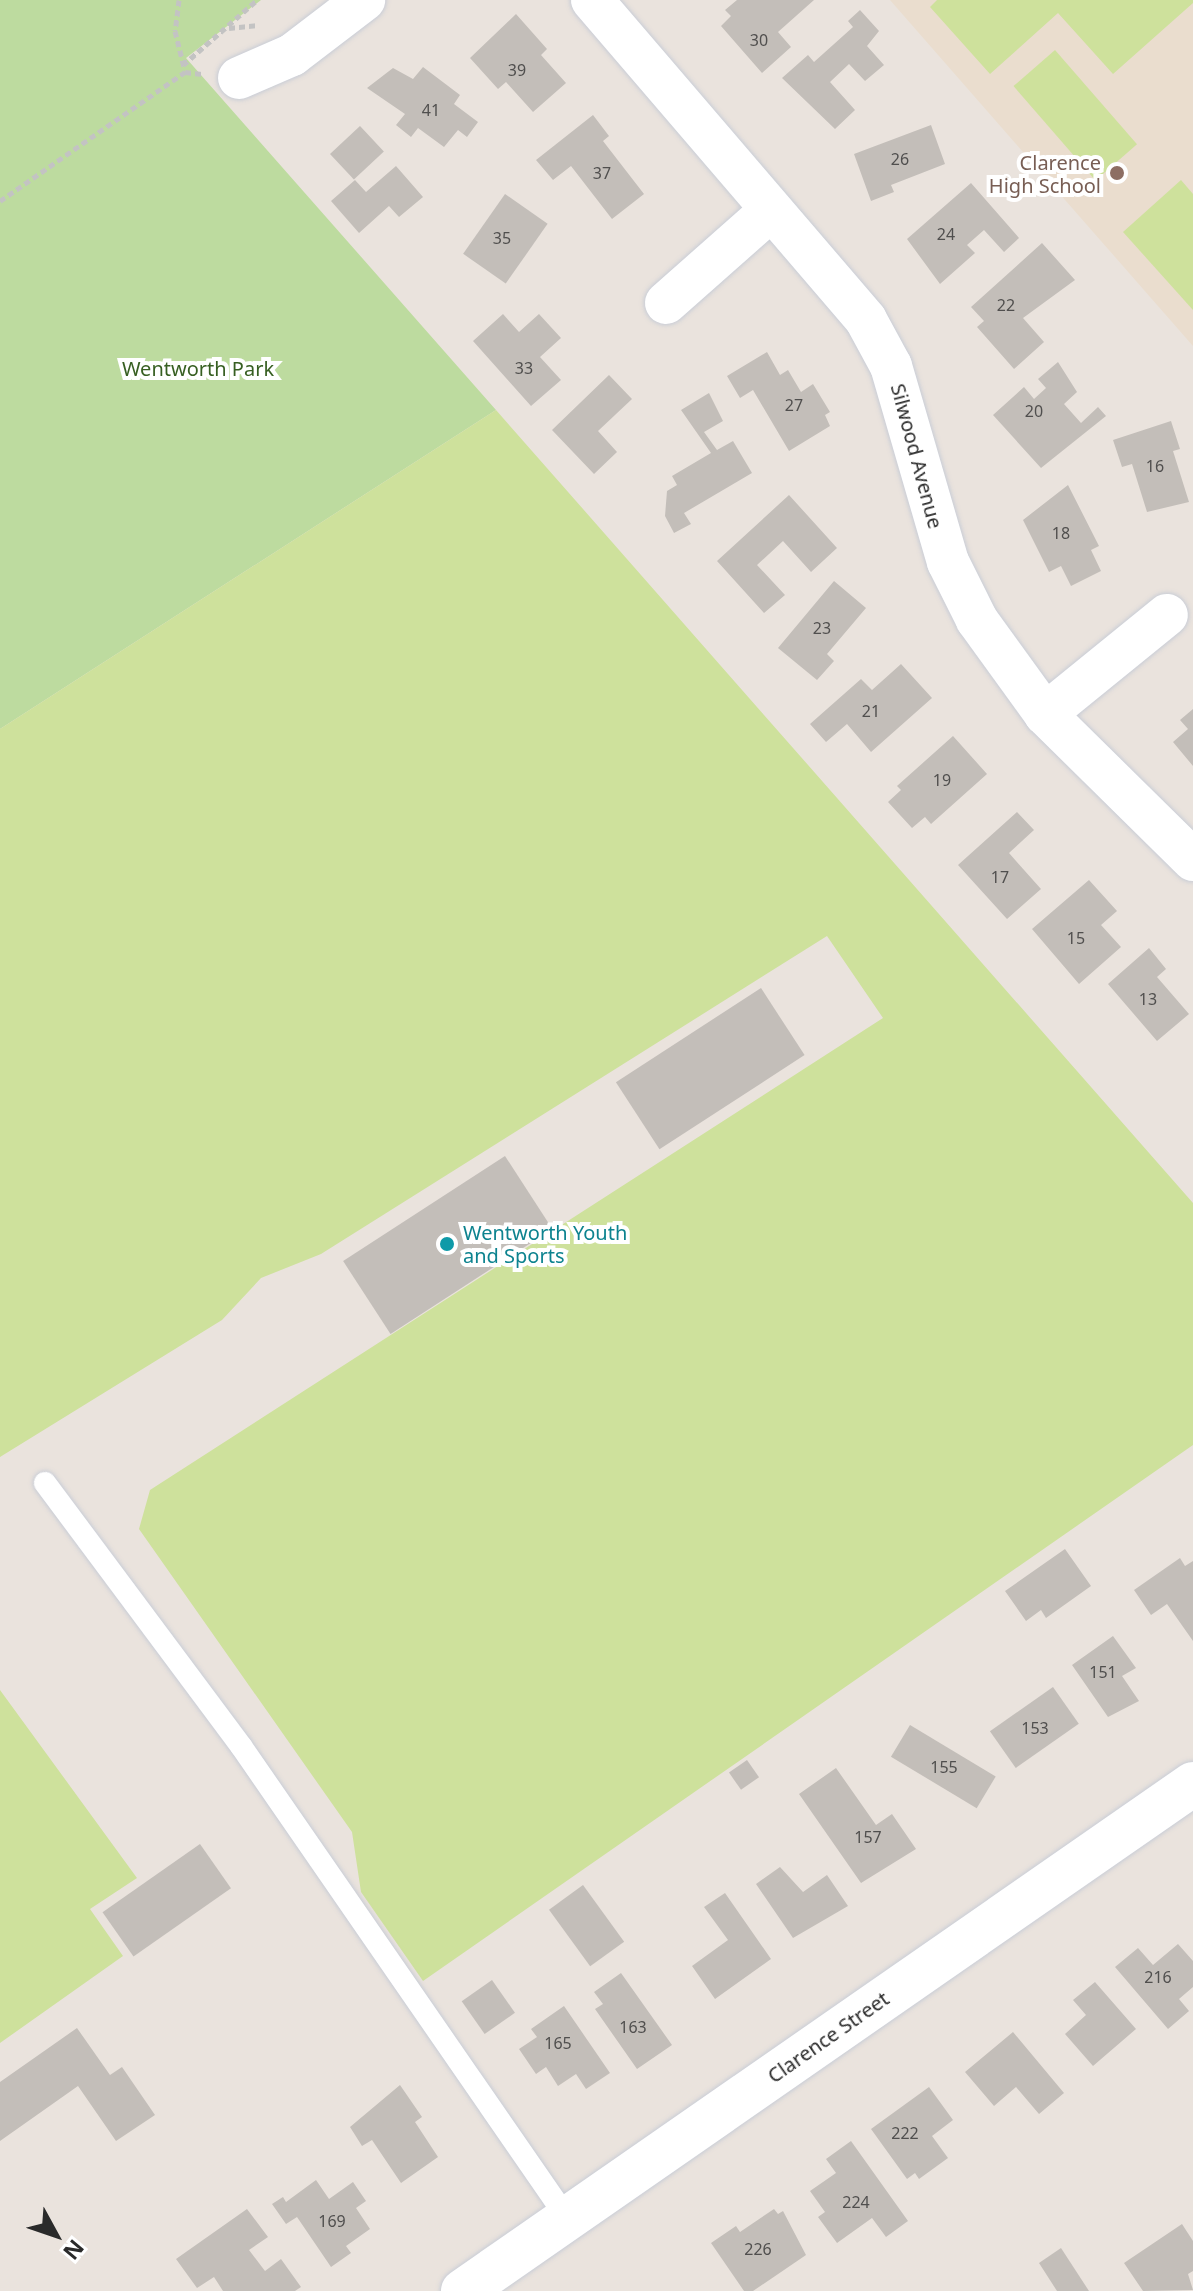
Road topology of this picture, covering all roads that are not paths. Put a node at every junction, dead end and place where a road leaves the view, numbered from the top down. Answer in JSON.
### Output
{"nodes":[{"id":1,"x":364,"y":0,"type":"edge"},
{"id":2,"x":592,"y":0,"type":"edge"},
{"id":3,"x":239,"y":78,"type":"dead end"},
{"id":4,"x":771,"y":210,"type":"junction"},
{"id":5,"x":666,"y":303,"type":"dead end"},
{"id":6,"x":1167,"y":615,"type":"dead end"},
{"id":7,"x":1045,"y":714,"type":"junction"},
{"id":8,"x":1193,"y":860,"type":"edge"},
{"id":9,"x":45,"y":1483,"type":"dead end"},
{"id":10,"x":1193,"y":1784,"type":"edge"},
{"id":11,"x":567,"y":2218,"type":"junction"},
{"id":12,"x":463,"y":2291,"type":"edge"}],
"edges":[{"from":1,"to":3,"type":"street"},
{"from":2,"to":4,"type":"street","name":"Silwood Avenue"},
{"from":4,"to":5,"type":"street"},
{"from":4,"to":7,"type":"street","name":"Silwood Avenue"},
{"from":6,"to":7,"type":"street"},
{"from":7,"to":8,"type":"street","name":"Silwood Avenue"},
{"from":9,"to":11,"type":"lane"},
{"from":10,"to":11,"type":"main road","name":"Clarence Street"},
{"from":11,"to":12,"type":"main road","name":"Clarence Street"}]}
